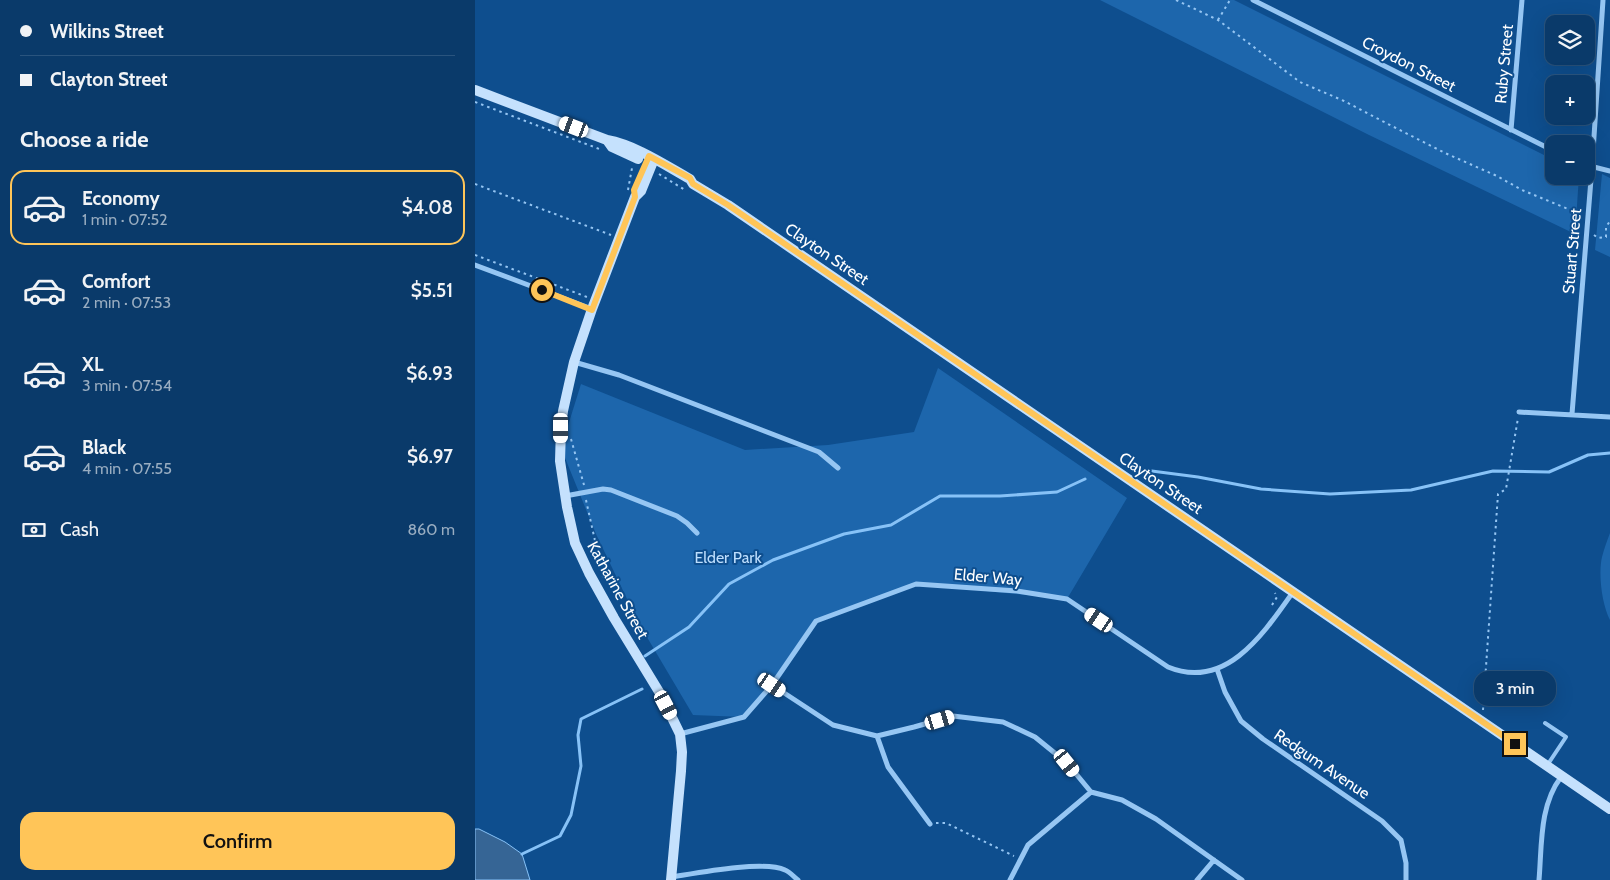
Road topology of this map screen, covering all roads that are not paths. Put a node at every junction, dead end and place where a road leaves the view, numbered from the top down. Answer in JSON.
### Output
{"nodes":[{"id":1,"x":1253,"y":0,"type":"edge"},
{"id":2,"x":1522,"y":0,"type":"edge"},
{"id":3,"x":1603,"y":0,"type":"edge"},
{"id":4,"x":475,"y":90,"type":"edge"},
{"id":5,"x":1511,"y":130,"type":"junction"},
{"id":6,"x":1592,"y":135,"type":"edge"},
{"id":7,"x":1545,"y":147,"type":"edge"},
{"id":8,"x":651,"y":163,"type":"junction"},
{"id":9,"x":1595,"y":167,"type":"edge"},
{"id":10,"x":1610,"y":171,"type":"edge"},
{"id":11,"x":1588,"y":185,"type":"edge"},
{"id":12,"x":475,"y":265,"type":"edge"},
{"id":13,"x":592,"y":310,"type":"junction"},
{"id":14,"x":574,"y":362,"type":"junction"},
{"id":15,"x":1519,"y":412,"type":"road end"},
{"id":16,"x":1572,"y":414,"type":"junction"},
{"id":17,"x":1610,"y":417,"type":"edge"},
{"id":18,"x":839,"y":468,"type":"dead end"},
{"id":19,"x":565,"y":496,"type":"junction"},
{"id":20,"x":697,"y":533,"type":"dead end"},
{"id":21,"x":1293,"y":592,"type":"junction"},
{"id":22,"x":1217,"y":669,"type":"junction"},
{"id":23,"x":772,"y":685,"type":"junction"},
{"id":24,"x":1545,"y":722,"type":"dead end"},
{"id":25,"x":680,"y":734,"type":"junction"},
{"id":26,"x":877,"y":736,"type":"junction"},
{"id":27,"x":1546,"y":766,"type":"junction"},
{"id":28,"x":1561,"y":777,"type":"junction"},
{"id":29,"x":1091,"y":792,"type":"junction"},
{"id":30,"x":1610,"y":809,"type":"edge"},
{"id":31,"x":930,"y":824,"type":"road end"},
{"id":32,"x":1214,"y":860,"type":"junction"},
{"id":33,"x":672,"y":878,"type":"edge"},
{"id":34,"x":798,"y":880,"type":"edge"},
{"id":35,"x":1010,"y":880,"type":"edge"},
{"id":36,"x":1197,"y":880,"type":"edge"},
{"id":37,"x":1242,"y":880,"type":"edge"},
{"id":38,"x":1406,"y":880,"type":"edge"},
{"id":39,"x":1539,"y":880,"type":"edge"}],
"edges":[{"from":1,"to":5,"type":"street","name":"Croydon Street"},
{"from":2,"to":5,"type":"street","name":"Ruby Street"},
{"from":3,"to":6,"type":"street","name":"Stuart Street"},
{"from":4,"to":8,"type":"main road","name":"Clayton Street"},
{"from":5,"to":7,"type":"street","name":"Croydon Street"},
{"from":8,"to":13,"type":"main road","name":"Katharine Street"},
{"from":8,"to":21,"type":"main road","name":"Clayton Street"},
{"from":9,"to":10,"type":"street"},
{"from":11,"to":16,"type":"street","name":"Stuart Street"},
{"from":12,"to":13,"type":"street"},
{"from":13,"to":14,"type":"main road","name":"Katharine Street"},
{"from":14,"to":18,"type":"street"},
{"from":14,"to":19,"type":"main road","name":"Katharine Street"},
{"from":15,"to":16,"type":"street"},
{"from":16,"to":17,"type":"street"},
{"from":19,"to":20,"type":"street"},
{"from":19,"to":25,"type":"main road","name":"Katharine Street"},
{"from":21,"to":22,"type":"street","name":"Elder Way"},
{"from":21,"to":27,"type":"main road","name":"Clayton Street"},
{"from":22,"to":23,"type":"street","name":"Elder Way"},
{"from":22,"to":38,"type":"street","name":"Redgum Avenue"},
{"from":23,"to":25,"type":"street","name":"Elder Way"},
{"from":23,"to":26,"type":"street"},
{"from":24,"to":27,"type":"lane"},
{"from":25,"to":33,"type":"main road","name":"Katharine Street"},
{"from":26,"to":29,"type":"street"},
{"from":26,"to":31,"type":"street"},
{"from":27,"to":28,"type":"main road","name":"Clayton Street"},
{"from":28,"to":30,"type":"main road","name":"Clayton Street"},
{"from":28,"to":39,"type":"street"},
{"from":29,"to":32,"type":"street"},
{"from":29,"to":35,"type":"street"},
{"from":32,"to":36,"type":"street"},
{"from":32,"to":37,"type":"street"},
{"from":33,"to":34,"type":"street"}]}
